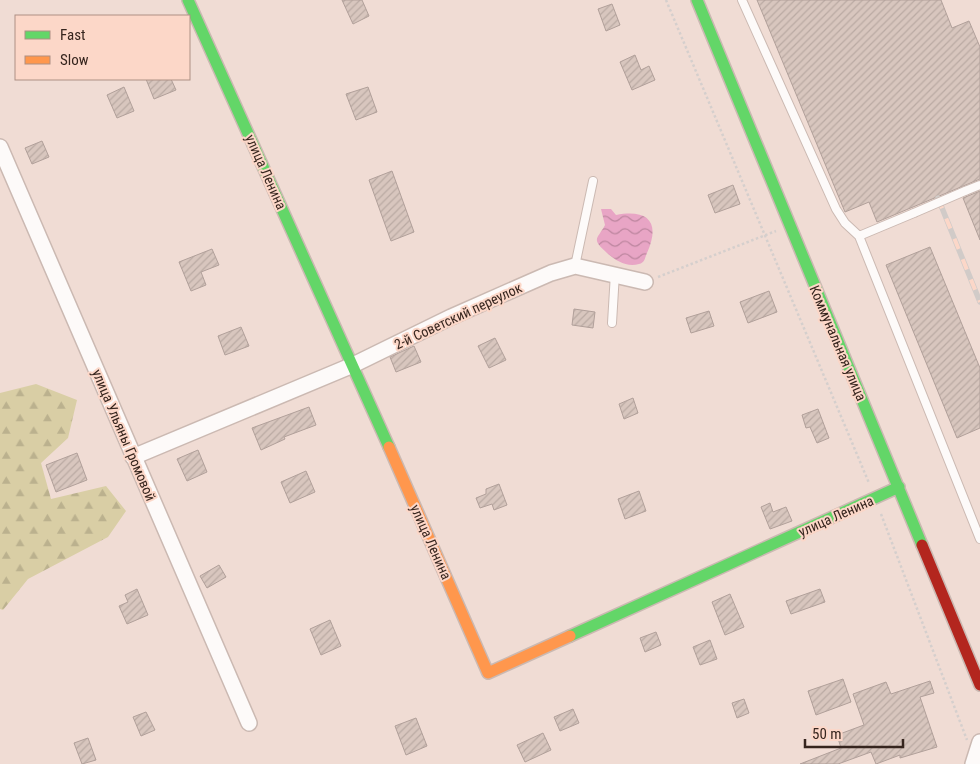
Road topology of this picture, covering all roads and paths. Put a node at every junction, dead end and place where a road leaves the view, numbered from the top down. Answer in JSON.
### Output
{"nodes":[{"id":1,"x":188,"y":0,"type":"edge"},
{"id":2,"x":666,"y":0,"type":"edge"},
{"id":3,"x":697,"y":0,"type":"edge"},
{"id":4,"x":742,"y":0,"type":"edge"},
{"id":5,"x":0,"y":147,"type":"edge"},
{"id":6,"x":593,"y":181,"type":"dead end"},
{"id":7,"x":980,"y":185,"type":"edge"},
{"id":8,"x":789,"y":225,"type":"junction"},
{"id":9,"x":766,"y":236,"type":"junction"},
{"id":10,"x":860,"y":236,"type":"junction"},
{"id":11,"x":575,"y":266,"type":"junction"},
{"id":12,"x":615,"y":273,"type":"junction"},
{"id":13,"x":645,"y":282,"type":"joint"},
{"id":14,"x":612,"y":323,"type":"dead end"},
{"id":15,"x":353,"y":365,"type":"junction"},
{"id":16,"x":134,"y":456,"type":"junction"},
{"id":17,"x":899,"y":487,"type":"junction"},
{"id":18,"x":875,"y":498,"type":"junction"},
{"id":19,"x":980,"y":539,"type":"edge"},
{"id":20,"x":980,"y":685,"type":"edge"},
{"id":21,"x":249,"y":723,"type":"dead end"},
{"id":22,"x":980,"y":742,"type":"edge"},
{"id":23,"x":974,"y":762,"type":"edge"}],
"edges":[{"from":1,"to":15,"type":"street","name":"улица Ленина"},
{"from":2,"to":9,"type":"path"},
{"from":3,"to":8,"type":"street","name":"Коммунальная улица"},
{"from":4,"to":10,"type":"lane"},
{"from":5,"to":16,"type":"street","name":"улица Ульяны Громовой"},
{"from":6,"to":11,"type":"lane"},
{"from":7,"to":10,"type":"lane","bridge":true},
{"from":8,"to":9,"type":"path"},
{"from":8,"to":17,"type":"street","name":"Коммунальная улица"},
{"from":9,"to":13,"type":"path"},
{"from":9,"to":18,"type":"path"},
{"from":10,"to":19,"type":"lane"},
{"from":11,"to":12,"type":"street","name":"2-й Советский переулок"},
{"from":11,"to":15,"type":"street","name":"2-й Советский переулок"},
{"from":12,"to":13,"type":"street","name":"2-й Советский переулок"},
{"from":12,"to":14,"type":"lane"},
{"from":15,"to":16,"type":"street","name":"2-й Советский переулок"},
{"from":15,"to":18,"type":"street","name":"улица Ленина"},
{"from":16,"to":21,"type":"street","name":"улица Ульяны Громовой"},
{"from":17,"to":18,"type":"street","name":"улица Ленина"},
{"from":17,"to":20,"type":"street","name":"Коммунальная улица"},
{"from":18,"to":23,"type":"path"},
{"from":22,"to":23,"type":"street"}]}
